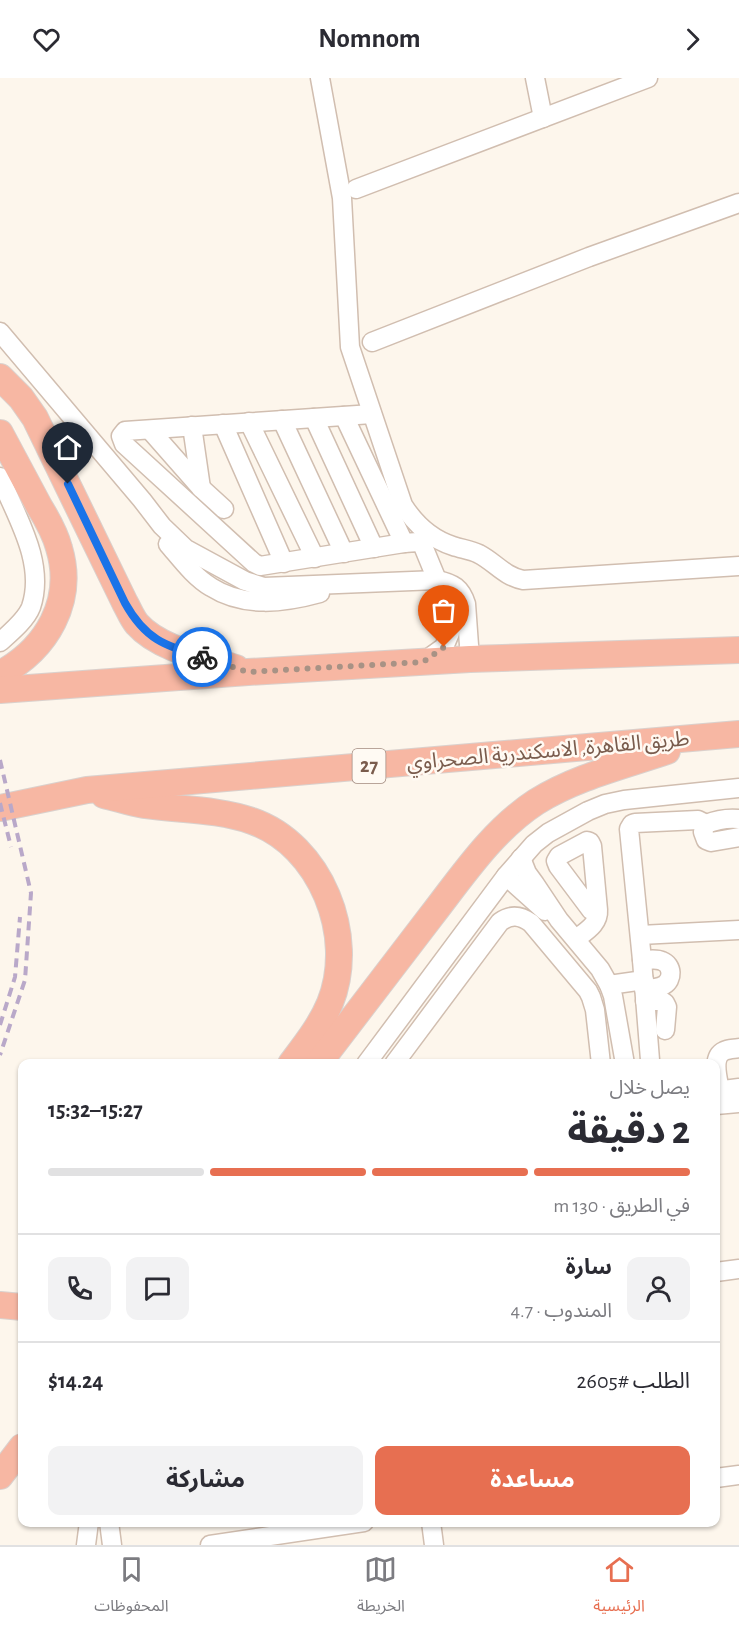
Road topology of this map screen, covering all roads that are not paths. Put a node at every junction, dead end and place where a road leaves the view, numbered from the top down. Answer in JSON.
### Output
{"nodes":[{"id":1,"x":320,"y":78,"type":"edge"},
{"id":2,"x":535,"y":78,"type":"edge"},
{"id":3,"x":639,"y":80,"type":"edge"},
{"id":4,"x":543,"y":118,"type":"junction"},
{"id":5,"x":356,"y":189,"type":"dead end"},
{"id":6,"x":739,"y":203,"type":"edge"},
{"id":7,"x":0,"y":332,"type":"edge"},
{"id":8,"x":372,"y":342,"type":"dead end"},
{"id":9,"x":0,"y":377,"type":"edge"},
{"id":10,"x":372,"y":414,"type":"junction"},
{"id":11,"x":344,"y":416,"type":"junction"},
{"id":12,"x":314,"y":418,"type":"junction"},
{"id":13,"x":282,"y":420,"type":"junction"},
{"id":14,"x":249,"y":422,"type":"junction"},
{"id":15,"x":224,"y":424,"type":"junction"},
{"id":16,"x":192,"y":426,"type":"junction"},
{"id":17,"x":150,"y":430,"type":"junction"},
{"id":18,"x":0,"y":433,"type":"edge"},
{"id":19,"x":0,"y":477,"type":"edge"},
{"id":20,"x":201,"y":488,"type":"junction"},
{"id":21,"x":224,"y":509,"type":"dead end"},
{"id":22,"x":404,"y":543,"type":"junction"},
{"id":23,"x":374,"y":548,"type":"junction"},
{"id":24,"x":344,"y":553,"type":"junction"},
{"id":25,"x":315,"y":558,"type":"junction"},
{"id":26,"x":284,"y":563,"type":"junction"},
{"id":27,"x":739,"y":566,"type":"edge"},
{"id":28,"x":437,"y":579,"type":"junction"},
{"id":29,"x":0,"y":642,"type":"edge"},
{"id":30,"x":739,"y":650,"type":"edge"},
{"id":31,"x":470,"y":659,"type":"junction"},
{"id":32,"x":423,"y":662,"type":"junction"},
{"id":33,"x":248,"y":672,"type":"junction"},
{"id":34,"x":0,"y":674,"type":"edge"},
{"id":35,"x":0,"y":690,"type":"edge"},
{"id":36,"x":739,"y":734,"type":"edge"},
{"id":37,"x":704,"y":738,"type":"junction"},
{"id":38,"x":737,"y":788,"type":"edge"},
{"id":39,"x":87,"y":790,"type":"junction"},
{"id":40,"x":707,"y":790,"type":"junction"},
{"id":41,"x":0,"y":808,"type":"edge"},
{"id":42,"x":737,"y":819,"type":"edge"},
{"id":43,"x":708,"y":823,"type":"junction"},
{"id":44,"x":739,"y":837,"type":"edge"},
{"id":45,"x":521,"y":858,"type":"junction"},
{"id":46,"x":506,"y":876,"type":"junction"},
{"id":47,"x":598,"y":910,"type":"dead end"},
{"id":48,"x":560,"y":920,"type":"junction"},
{"id":49,"x":739,"y":930,"type":"edge"},
{"id":50,"x":640,"y":935,"type":"junction"},
{"id":51,"x":576,"y":939,"type":"junction"},
{"id":52,"x":642,"y":960,"type":"junction"},
{"id":53,"x":609,"y":985,"type":"junction"},
{"id":54,"x":644,"y":990,"type":"junction"},
{"id":55,"x":665,"y":1030,"type":"dead end"},
{"id":56,"x":739,"y":1048,"type":"edge"},
{"id":57,"x":295,"y":1059,"type":"edge"},
{"id":58,"x":322,"y":1059,"type":"edge"},
{"id":59,"x":370,"y":1059,"type":"edge"},
{"id":60,"x":398,"y":1059,"type":"edge"},
{"id":61,"x":600,"y":1059,"type":"edge"},
{"id":62,"x":624,"y":1059,"type":"edge"},
{"id":63,"x":650,"y":1059,"type":"edge"},
{"id":64,"x":718,"y":1059,"type":"edge"},
{"id":65,"x":739,"y":1088,"type":"edge"},
{"id":66,"x":720,"y":1094,"type":"edge"},
{"id":67,"x":720,"y":1096,"type":"edge"},
{"id":68,"x":739,"y":1102,"type":"edge"},
{"id":69,"x":739,"y":1269,"type":"edge"},
{"id":70,"x":720,"y":1271,"type":"edge"},
{"id":71,"x":0,"y":1305,"type":"edge"},
{"id":72,"x":18,"y":1307,"type":"edge"},
{"id":73,"x":18,"y":1452,"type":"edge"},
{"id":74,"x":739,"y":1475,"type":"edge"},
{"id":75,"x":0,"y":1476,"type":"edge"},
{"id":76,"x":720,"y":1477,"type":"edge"},
{"id":77,"x":88,"y":1527,"type":"edge"},
{"id":78,"x":110,"y":1527,"type":"edge"},
{"id":79,"x":331,"y":1527,"type":"edge"},
{"id":80,"x":432,"y":1527,"type":"edge"},
{"id":81,"x":86,"y":1545,"type":"edge"},
{"id":82,"x":112,"y":1545,"type":"edge"},
{"id":83,"x":210,"y":1545,"type":"edge"},
{"id":84,"x":434,"y":1545,"type":"edge"}],
"edges":[{"from":1,"to":10,"type":"street"},
{"from":2,"to":4,"type":"street"},
{"from":3,"to":4,"type":"street"},
{"from":4,"to":5,"type":"street"},
{"from":6,"to":8,"type":"street"},
{"from":7,"to":28,"type":"street"},
{"from":9,"to":33,"type":"highway"},
{"from":10,"to":11,"type":"street"},
{"from":10,"to":27,"type":"street"},
{"from":11,"to":12,"type":"street"},
{"from":11,"to":22,"type":"street"},
{"from":12,"to":13,"type":"street"},
{"from":12,"to":23,"type":"street"},
{"from":13,"to":14,"type":"street"},
{"from":13,"to":24,"type":"street"},
{"from":14,"to":15,"type":"street"},
{"from":14,"to":25,"type":"street"},
{"from":15,"to":16,"type":"street"},
{"from":15,"to":26,"type":"street"},
{"from":16,"to":17,"type":"street"},
{"from":16,"to":20,"type":"street"},
{"from":17,"to":20,"type":"street"},
{"from":17,"to":26,"type":"street"},
{"from":18,"to":34,"type":"highway"},
{"from":19,"to":29,"type":"street"},
{"from":20,"to":21,"type":"street"},
{"from":22,"to":23,"type":"street"},
{"from":22,"to":28,"type":"street"},
{"from":23,"to":24,"type":"street"},
{"from":24,"to":25,"type":"street"},
{"from":25,"to":26,"type":"street"},
{"from":28,"to":31,"type":"street"},
{"from":28,"to":32,"type":"street"},
{"from":30,"to":31,"type":"highway"},
{"from":31,"to":32,"type":"highway"},
{"from":32,"to":33,"type":"highway"},
{"from":33,"to":35,"type":"highway"},
{"from":36,"to":37,"type":"highway","name":"طريق القاهرة, الاسكندرية الصحراوي","number":"27"},
{"from":37,"to":39,"type":"highway","name":"طريق القاهرة, الاسكندرية الصحراوي","number":"27"},
{"from":37,"to":58,"type":"highway"},
{"from":38,"to":40,"type":"street"},
{"from":38,"to":42,"type":"street"},
{"from":39,"to":41,"type":"highway","name":"طريق القاهرة, الاسكندرية الصحراوي","number":"27"},
{"from":39,"to":57,"type":"highway"},
{"from":40,"to":43,"type":"street"},
{"from":40,"to":45,"type":"street"},
{"from":42,"to":43,"type":"street"},
{"from":43,"to":44,"type":"street"},
{"from":43,"to":50,"type":"street"},
{"from":45,"to":46,"type":"street"},
{"from":45,"to":48,"type":"street"},
{"from":46,"to":48,"type":"street"},
{"from":46,"to":59,"type":"street"},
{"from":47,"to":51,"type":"street"},
{"from":48,"to":51,"type":"street"},
{"from":49,"to":50,"type":"street"},
{"from":50,"to":52,"type":"street"},
{"from":51,"to":53,"type":"street"},
{"from":52,"to":54,"type":"street"},
{"from":52,"to":54,"type":"street"},
{"from":53,"to":54,"type":"street"},
{"from":53,"to":62,"type":"street"},
{"from":54,"to":55,"type":"street"},
{"from":54,"to":63,"type":"street"},
{"from":56,"to":64,"type":"street"},
{"from":60,"to":61,"type":"street"},
{"from":65,"to":66,"type":"street"},
{"from":67,"to":68,"type":"street"},
{"from":69,"to":70,"type":"street"},
{"from":71,"to":72,"type":"highway"},
{"from":73,"to":75,"type":"highway"},
{"from":74,"to":76,"type":"street"},
{"from":77,"to":81,"type":"street"},
{"from":78,"to":82,"type":"street"},
{"from":79,"to":83,"type":"street"},
{"from":80,"to":84,"type":"street"}]}
